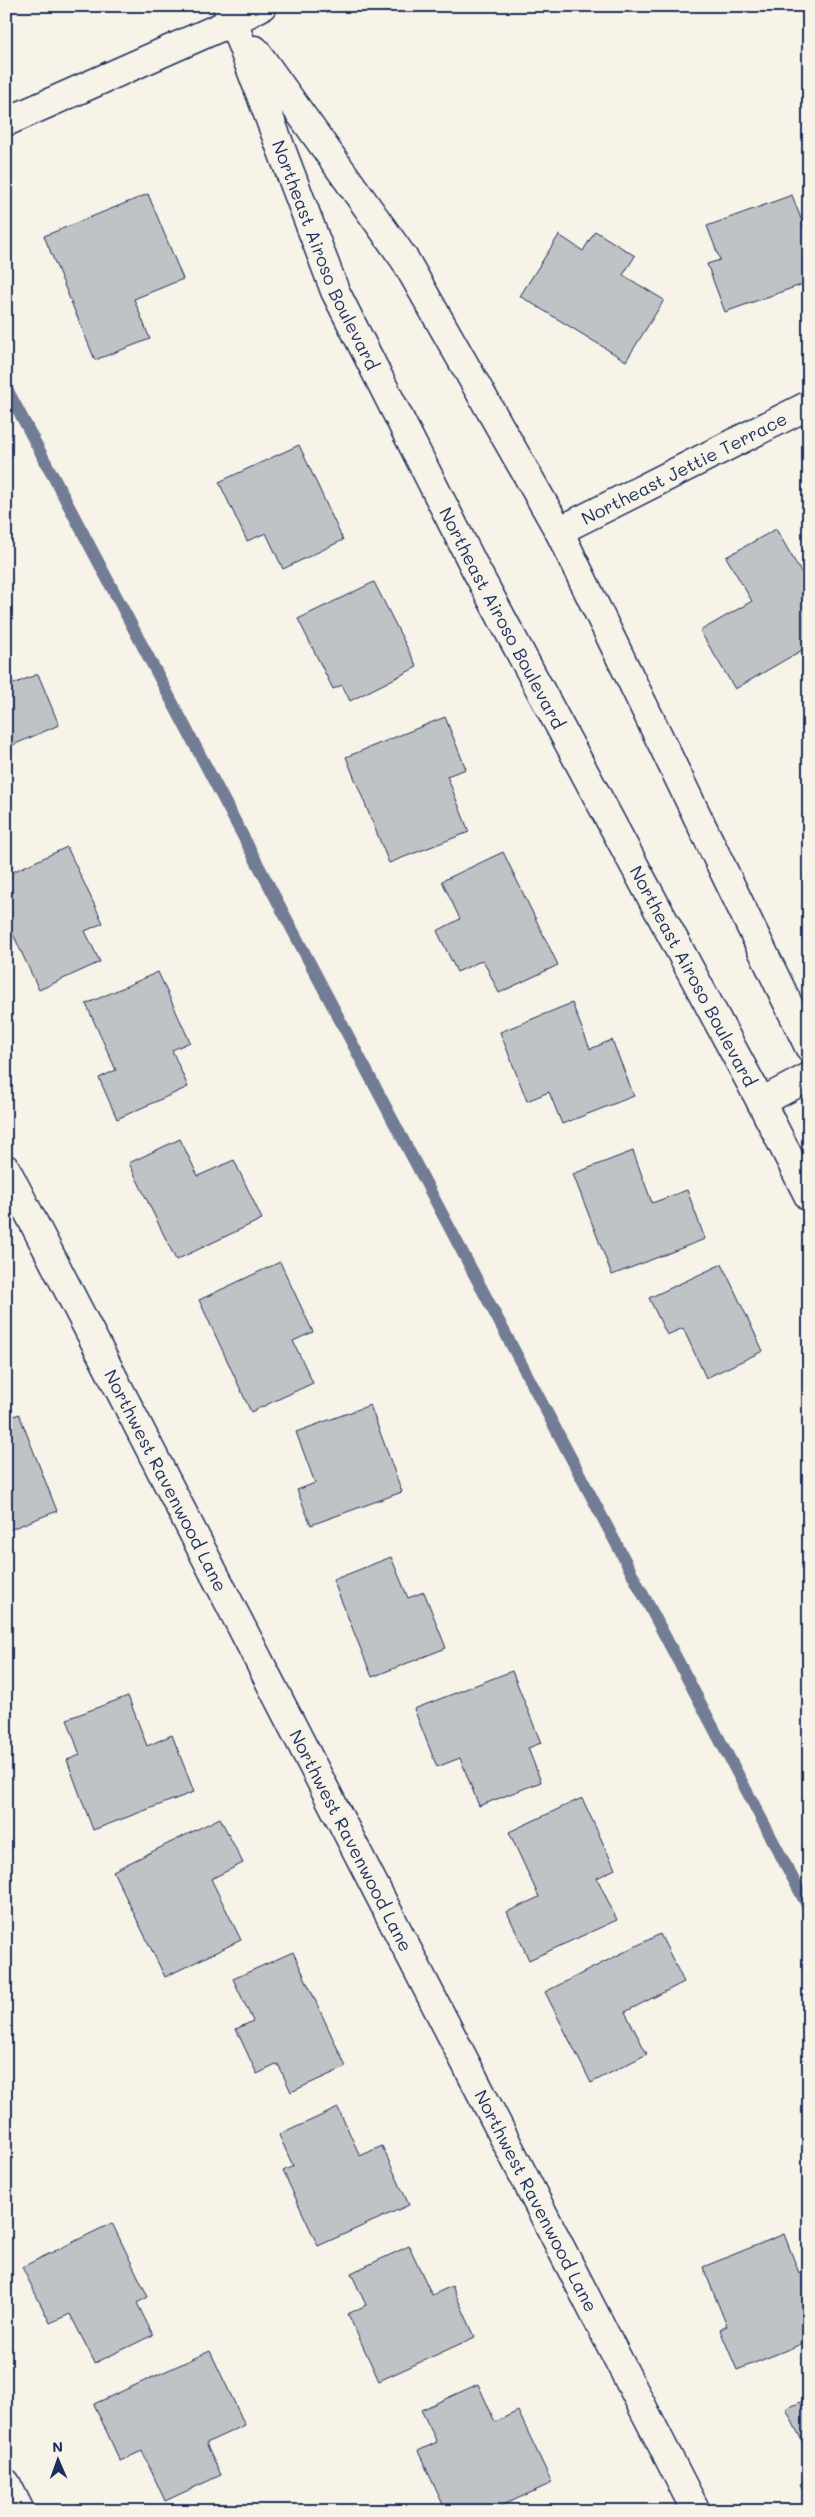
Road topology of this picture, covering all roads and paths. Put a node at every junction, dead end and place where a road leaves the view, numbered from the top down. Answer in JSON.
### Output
{"nodes":[{"id":1,"x":262,"y":6,"type":"edge"},
{"id":2,"x":230,"y":14,"type":"edge"},
{"id":3,"x":6,"y":122,"type":"edge"},
{"id":4,"x":809,"y":404,"type":"edge"},
{"id":5,"x":559,"y":531,"type":"junction"},
{"id":6,"x":809,"y":1047,"type":"edge"},
{"id":7,"x":809,"y":1078,"type":"edge"},
{"id":8,"x":761,"y":1102,"type":"junction"},
{"id":9,"x":6,"y":1169,"type":"edge"},
{"id":10,"x":809,"y":1197,"type":"edge"},
{"id":11,"x":6,"y":2483,"type":"edge"},
{"id":12,"x":20,"y":2511,"type":"edge"},
{"id":13,"x":696,"y":2511,"type":"edge"}],
"edges":[{"from":1,"to":2,"type":"main road"},
{"from":2,"to":3,"type":"main road"},
{"from":2,"to":5,"type":"main road","name":"Northeast Airoso Boulevard"},
{"from":2,"to":8,"type":"main road","name":"Northeast Airoso Boulevard"},
{"from":4,"to":5,"type":"main road","name":"Northeast Jettie Terrace"},
{"from":5,"to":6,"type":"main road","name":"Northeast Airoso Boulevard"},
{"from":7,"to":8,"type":"main road"},
{"from":8,"to":10,"type":"main road","name":"Northeast Airoso Boulevard"},
{"from":9,"to":13,"type":"main road","name":"Northwest Ravenwood Lane"},
{"from":11,"to":12,"type":"main road"}]}
